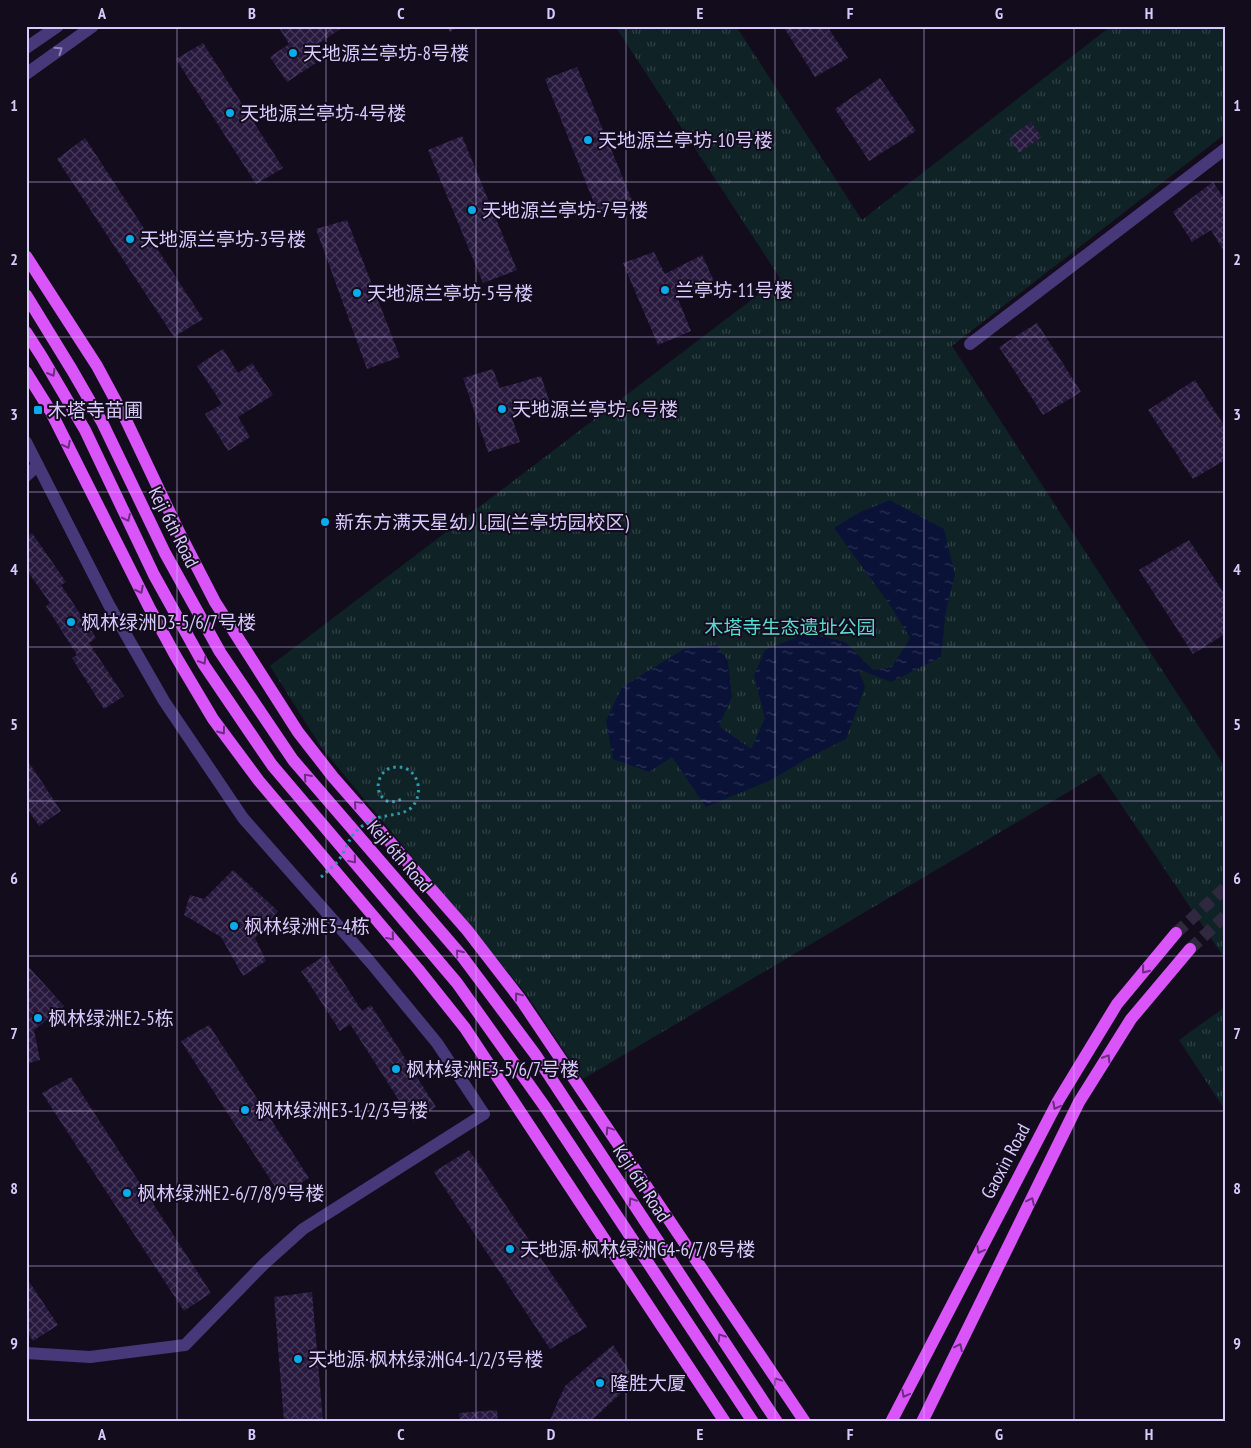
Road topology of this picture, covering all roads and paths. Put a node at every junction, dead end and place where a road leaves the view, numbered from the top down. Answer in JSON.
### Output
{"nodes":[{"id":1,"x":58,"y":26,"type":"edge"},
{"id":2,"x":93,"y":26,"type":"edge"},
{"id":3,"x":26,"y":48,"type":"edge"},
{"id":4,"x":26,"y":74,"type":"edge"},
{"id":5,"x":1225,"y":149,"type":"edge"},
{"id":6,"x":26,"y":256,"type":"edge"},
{"id":7,"x":26,"y":295,"type":"edge"},
{"id":8,"x":26,"y":332,"type":"edge"},
{"id":9,"x":970,"y":344,"type":"dead end"},
{"id":10,"x":26,"y":372,"type":"edge"},
{"id":11,"x":26,"y":442,"type":"edge"},
{"id":12,"x":38,"y":465,"type":"junction"},
{"id":13,"x":26,"y":476,"type":"edge"},
{"id":14,"x":402,"y":799,"type":"dead end"},
{"id":15,"x":321,"y":877,"type":"dead end"},
{"id":16,"x":1176,"y":933,"type":"tunnel mouth"},
{"id":17,"x":1190,"y":949,"type":"tunnel mouth"},
{"id":18,"x":26,"y":1353,"type":"edge"},
{"id":19,"x":725,"y":1422,"type":"edge"},
{"id":20,"x":754,"y":1422,"type":"edge"},
{"id":21,"x":777,"y":1422,"type":"edge"},
{"id":22,"x":805,"y":1422,"type":"edge"},
{"id":23,"x":891,"y":1422,"type":"edge"},
{"id":24,"x":922,"y":1422,"type":"edge"}],
"edges":[{"from":1,"to":3,"type":"street"},
{"from":4,"to":2,"type":"street","one_way":true},
{"from":5,"to":9,"type":"street"},
{"from":22,"to":6,"type":"main road","one_way":true},
{"from":21,"to":7,"type":"main road","name":"Keji 6th Road","one_way":true},
{"from":8,"to":20,"type":"main road","name":"Keji 6th Road","one_way":true},
{"from":10,"to":19,"type":"main road","one_way":true},
{"from":11,"to":12,"type":"street"},
{"from":12,"to":13,"type":"street"},
{"from":12,"to":18,"type":"street"},
{"from":14,"to":15,"type":"path","bridge":true},
{"from":16,"to":23,"type":"main road","name":"Gaoxin Road","one_way":true},
{"from":24,"to":17,"type":"main road","name":"Gaoxin Road","one_way":true}]}
